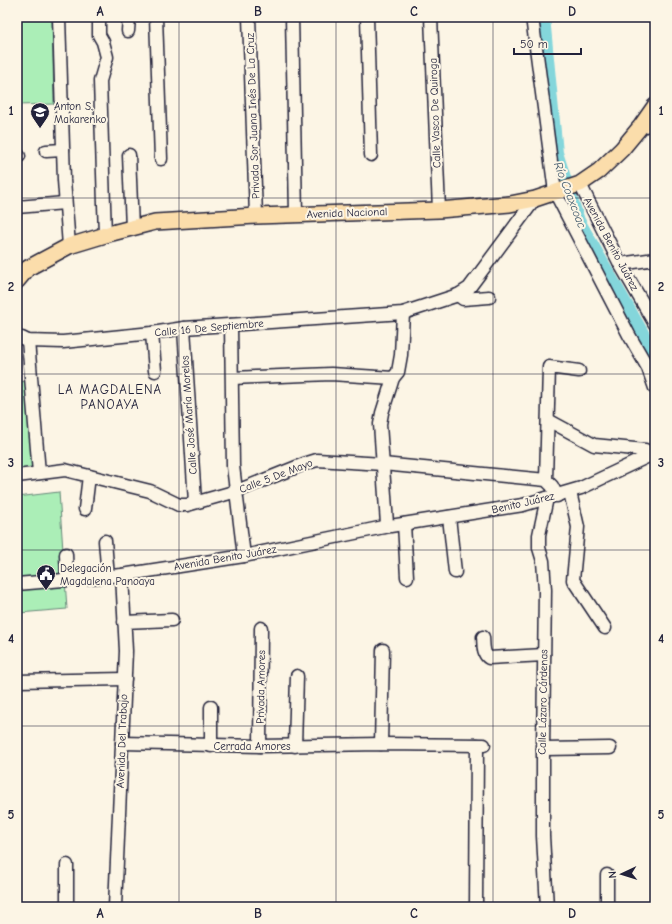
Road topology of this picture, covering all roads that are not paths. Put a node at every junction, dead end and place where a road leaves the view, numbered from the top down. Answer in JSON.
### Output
{"nodes":[{"id":1,"x":58,"y":17,"type":"edge"},
{"id":2,"x":99,"y":17,"type":"edge"},
{"id":3,"x":129,"y":17,"type":"edge"},
{"id":4,"x":156,"y":17,"type":"edge"},
{"id":5,"x":249,"y":17,"type":"edge"},
{"id":6,"x":292,"y":17,"type":"edge"},
{"id":7,"x":367,"y":17,"type":"edge"},
{"id":8,"x":431,"y":17,"type":"edge"},
{"id":9,"x":532,"y":17,"type":"edge"},
{"id":10,"x":128,"y":31,"type":"dead end"},
{"id":11,"x":655,"y":106,"type":"edge"},
{"id":12,"x":648,"y":126,"type":"edge"},
{"id":13,"x":63,"y":150,"type":"junction"},
{"id":14,"x":46,"y":151,"type":"dead end"},
{"id":15,"x":129,"y":155,"type":"dead end"},
{"id":16,"x":371,"y":155,"type":"dead end"},
{"id":17,"x":161,"y":159,"type":"dead end"},
{"id":18,"x":578,"y":184,"type":"junction"},
{"id":19,"x":558,"y":191,"type":"junction"},
{"id":20,"x":535,"y":199,"type":"junction"},
{"id":21,"x":66,"y":203,"type":"junction"},
{"id":22,"x":17,"y":207,"type":"edge"},
{"id":23,"x":438,"y":210,"type":"junction"},
{"id":24,"x":296,"y":214,"type":"junction"},
{"id":25,"x":256,"y":216,"type":"junction"},
{"id":26,"x":132,"y":228,"type":"junction"},
{"id":27,"x":105,"y":235,"type":"junction"},
{"id":28,"x":68,"y":246,"type":"junction"},
{"id":29,"x":655,"y":259,"type":"edge"},
{"id":30,"x":620,"y":264,"type":"junction"},
{"id":31,"x":17,"y":281,"type":"edge"},
{"id":32,"x":458,"y":295,"type":"junction"},
{"id":33,"x":489,"y":297,"type":"dead end"},
{"id":34,"x":403,"y":313,"type":"junction"},
{"id":35,"x":655,"y":324,"type":"edge"},
{"id":36,"x":231,"y":325,"type":"junction"},
{"id":37,"x":184,"y":328,"type":"junction"},
{"id":38,"x":152,"y":333,"type":"junction"},
{"id":39,"x":23,"y":340,"type":"edge"},
{"id":40,"x":155,"y":371,"type":"dead end"},
{"id":41,"x":579,"y":371,"type":"dead end"},
{"id":42,"x":233,"y":378,"type":"junction"},
{"id":43,"x":393,"y":378,"type":"junction"},
{"id":44,"x":655,"y":388,"type":"edge"},
{"id":45,"x":548,"y":420,"type":"junction"},
{"id":46,"x":653,"y":454,"type":"edge"},
{"id":47,"x":383,"y":464,"type":"junction"},
{"id":48,"x":39,"y":473,"type":"junction"},
{"id":49,"x":17,"y":476,"type":"edge"},
{"id":50,"x":89,"y":476,"type":"junction"},
{"id":51,"x":546,"y":480,"type":"junction"},
{"id":52,"x":237,"y":491,"type":"junction"},
{"id":53,"x":570,"y":492,"type":"junction"},
{"id":54,"x":552,"y":497,"type":"junction"},
{"id":55,"x":195,"y":502,"type":"junction"},
{"id":56,"x":85,"y":509,"type":"dead end"},
{"id":57,"x":449,"y":517,"type":"junction"},
{"id":58,"x":404,"y":524,"type":"junction"},
{"id":59,"x":384,"y":527,"type":"junction"},
{"id":60,"x":105,"y":540,"type":"dead end"},
{"id":61,"x":66,"y":554,"type":"dead end"},
{"id":62,"x":244,"y":556,"type":"junction"},
{"id":63,"x":455,"y":572,"type":"dead end"},
{"id":64,"x":122,"y":575,"type":"junction"},
{"id":65,"x":108,"y":576,"type":"junction"},
{"id":66,"x":407,"y":577,"type":"dead end"},
{"id":67,"x":67,"y":580,"type":"junction"},
{"id":68,"x":17,"y":582,"type":"edge"},
{"id":69,"x":172,"y":620,"type":"dead end"},
{"id":70,"x":124,"y":622,"type":"junction"},
{"id":71,"x":261,"y":628,"type":"dead end"},
{"id":72,"x":605,"y":628,"type":"dead end"},
{"id":73,"x":483,"y":637,"type":"dead end"},
{"id":74,"x":383,"y":650,"type":"dead end"},
{"id":75,"x":544,"y":655,"type":"junction"},
{"id":76,"x":297,"y":676,"type":"dead end"},
{"id":77,"x":125,"y":679,"type":"junction"},
{"id":78,"x":17,"y":682,"type":"edge"},
{"id":79,"x":211,"y":707,"type":"dead end"},
{"id":80,"x":122,"y":743,"type":"junction"},
{"id":81,"x":381,"y":744,"type":"junction"},
{"id":82,"x":211,"y":746,"type":"junction"},
{"id":83,"x":260,"y":746,"type":"junction"},
{"id":84,"x":295,"y":746,"type":"junction"},
{"id":85,"x":610,"y":748,"type":"dead end"},
{"id":86,"x":543,"y":749,"type":"junction"},
{"id":87,"x":67,"y":865,"type":"dead end"},
{"id":88,"x":607,"y":875,"type":"dead end"},
{"id":89,"x":67,"y":907,"type":"edge"},
{"id":90,"x":115,"y":907,"type":"edge"},
{"id":91,"x":476,"y":907,"type":"edge"},
{"id":92,"x":547,"y":907,"type":"edge"},
{"id":93,"x":608,"y":907,"type":"edge"}],
"edges":[{"from":1,"to":13,"type":"street"},
{"from":2,"to":27,"type":"street"},
{"from":3,"to":10,"type":"street"},
{"from":4,"to":17,"type":"street"},
{"from":5,"to":25,"type":"street","name":"Privada Sor Juana Inés De La Cruz"},
{"from":6,"to":24,"type":"street"},
{"from":7,"to":16,"type":"street"},
{"from":8,"to":23,"type":"street","name":"Calle Vasco De Quiroga"},
{"from":9,"to":19,"type":"street"},
{"from":11,"to":12,"type":"main road","name":"Avenida Nacional"},
{"from":12,"to":18,"type":"main road","name":"Avenida Nacional"},
{"from":13,"to":14,"type":"street"},
{"from":13,"to":21,"type":"street"},
{"from":15,"to":26,"type":"street"},
{"from":18,"to":19,"type":"main road","name":"Avenida Nacional"},
{"from":18,"to":30,"type":"street","name":"Avenida Benito Juárez"},
{"from":19,"to":20,"type":"main road","name":"Avenida Nacional"},
{"from":19,"to":44,"type":"street"},
{"from":20,"to":23,"type":"main road","name":"Avenida Nacional"},
{"from":20,"to":32,"type":"street"},
{"from":21,"to":22,"type":"street"},
{"from":21,"to":28,"type":"street"},
{"from":23,"to":24,"type":"main road","name":"Avenida Nacional"},
{"from":24,"to":25,"type":"main road","name":"Avenida Nacional"},
{"from":25,"to":26,"type":"main road","name":"Avenida Nacional"},
{"from":26,"to":27,"type":"main road","name":"Avenida Nacional"},
{"from":27,"to":28,"type":"main road","name":"Avenida Nacional"},
{"from":28,"to":31,"type":"main road","name":"Avenida Nacional"},
{"from":29,"to":30,"type":"street"},
{"from":30,"to":35,"type":"street","name":"Avenida Benito Juárez"},
{"from":32,"to":33,"type":"street"},
{"from":32,"to":34,"type":"street","name":"Calle 16 De Septiembre"},
{"from":34,"to":36,"type":"street","name":"Calle 16 De Septiembre"},
{"from":34,"to":43,"type":"street"},
{"from":36,"to":37,"type":"street","name":"Calle 16 De Septiembre"},
{"from":36,"to":42,"type":"street"},
{"from":37,"to":38,"type":"street","name":"Calle 16 De Septiembre"},
{"from":37,"to":55,"type":"street","name":"Calle José María Morelos"},
{"from":38,"to":39,"type":"street","name":"Calle 16 De Septiembre"},
{"from":38,"to":40,"type":"street"},
{"from":39,"to":48,"type":"street"},
{"from":41,"to":45,"type":"street"},
{"from":42,"to":43,"type":"street"},
{"from":42,"to":52,"type":"street"},
{"from":43,"to":47,"type":"street"},
{"from":45,"to":46,"type":"street"},
{"from":45,"to":51,"type":"street"},
{"from":46,"to":53,"type":"street","name":"Benito Juárez"},
{"from":47,"to":51,"type":"street","name":"Calle 5 De Mayo"},
{"from":47,"to":52,"type":"street","name":"Calle 5 De Mayo"},
{"from":47,"to":59,"type":"street"},
{"from":48,"to":49,"type":"street","name":"Calle 5 De Mayo"},
{"from":48,"to":50,"type":"street","name":"Calle 5 De Mayo"},
{"from":50,"to":55,"type":"street","name":"Calle 5 De Mayo"},
{"from":50,"to":56,"type":"street"},
{"from":51,"to":54,"type":"street"},
{"from":52,"to":55,"type":"street","name":"Calle 5 De Mayo"},
{"from":52,"to":62,"type":"street"},
{"from":53,"to":54,"type":"street","name":"Benito Juárez"},
{"from":53,"to":72,"type":"street"},
{"from":54,"to":57,"type":"street","name":"Benito Juárez"},
{"from":54,"to":75,"type":"street","name":"Calle Lázaro Cárdenas"},
{"from":57,"to":58,"type":"street","name":"Benito Juárez"},
{"from":57,"to":63,"type":"street"},
{"from":58,"to":59,"type":"street","name":"Benito Juárez"},
{"from":58,"to":66,"type":"street"},
{"from":59,"to":62,"type":"street","name":"Avenida Benito Juárez"},
{"from":60,"to":65,"type":"street"},
{"from":61,"to":67,"type":"street"},
{"from":62,"to":64,"type":"street","name":"Avenida Benito Juárez"},
{"from":64,"to":65,"type":"street","name":"Avenida Benito Juárez"},
{"from":64,"to":70,"type":"street","name":"Avenida Del Trabajo"},
{"from":65,"to":67,"type":"street","name":"Avenida Benito Juárez"},
{"from":67,"to":68,"type":"street","name":"Avenida Benito Juárez"},
{"from":69,"to":70,"type":"street"},
{"from":70,"to":77,"type":"street","name":"Avenida Del Trabajo"},
{"from":71,"to":83,"type":"street","name":"Privada Amores"},
{"from":73,"to":75,"type":"street"},
{"from":74,"to":81,"type":"street"},
{"from":75,"to":86,"type":"street","name":"Calle Lázaro Cárdenas"},
{"from":76,"to":84,"type":"street"},
{"from":77,"to":78,"type":"street"},
{"from":77,"to":80,"type":"street","name":"Avenida Del Trabajo"},
{"from":79,"to":82,"type":"street"},
{"from":80,"to":82,"type":"street","name":"Cerrada Amores"},
{"from":80,"to":90,"type":"street","name":"Avenida Del Trabajo"},
{"from":81,"to":84,"type":"street","name":"Cerrada Amores"},
{"from":81,"to":91,"type":"street","name":"Cerrada Amores"},
{"from":82,"to":83,"type":"street","name":"Cerrada Amores"},
{"from":83,"to":84,"type":"street","name":"Cerrada Amores"},
{"from":85,"to":86,"type":"street"},
{"from":86,"to":92,"type":"street","name":"Calle Lázaro Cárdenas"},
{"from":87,"to":89,"type":"street"},
{"from":88,"to":93,"type":"street"}]}
